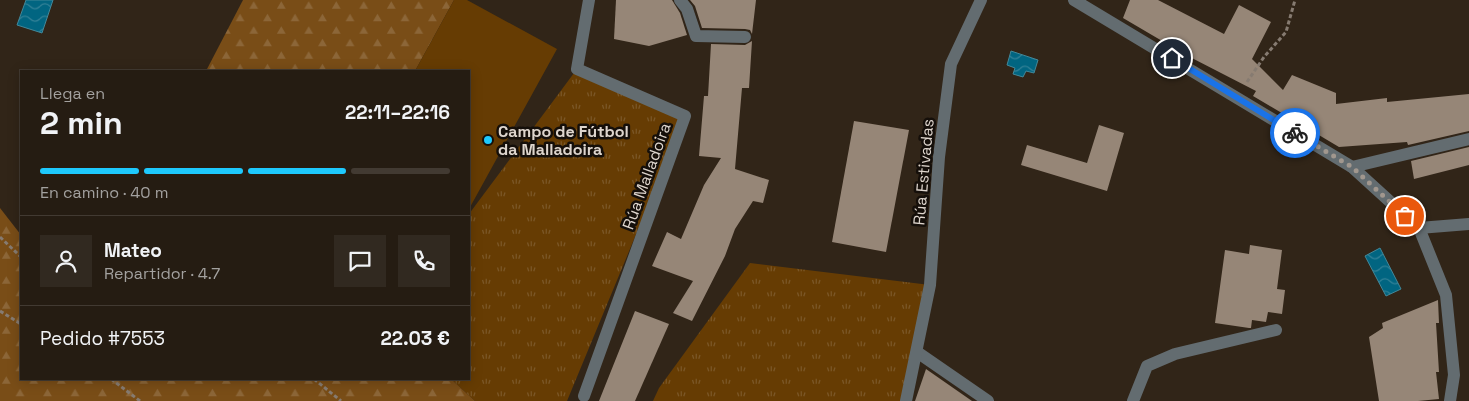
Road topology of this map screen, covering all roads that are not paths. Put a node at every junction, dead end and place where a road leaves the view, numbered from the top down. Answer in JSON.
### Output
{"nodes":[{"id":1,"x":589,"y":0,"type":"edge"},
{"id":2,"x":680,"y":0,"type":"edge"},
{"id":3,"x":981,"y":0,"type":"edge"},
{"id":4,"x":1074,"y":0,"type":"edge"},
{"id":5,"x":745,"y":37,"type":"dead end"},
{"id":6,"x":1469,"y":140,"type":"edge"},
{"id":7,"x":1352,"y":167,"type":"junction"},
{"id":8,"x":1469,"y":224,"type":"edge"},
{"id":9,"x":1419,"y":228,"type":"junction"},
{"id":10,"x":1276,"y":330,"type":"dead end"},
{"id":11,"x":916,"y":352,"type":"junction"},
{"id":12,"x":584,"y":396,"type":"dead end"},
{"id":13,"x":906,"y":401,"type":"edge"},
{"id":14,"x":988,"y":401,"type":"edge"},
{"id":15,"x":1133,"y":401,"type":"edge"},
{"id":16,"x":1450,"y":401,"type":"edge"}],
"edges":[{"from":1,"to":12,"type":"street","name":"Rúa Malladoira"},
{"from":2,"to":5,"type":"street"},
{"from":3,"to":11,"type":"street","name":"Rúa Estivadas"},
{"from":4,"to":7,"type":"street"},
{"from":6,"to":7,"type":"street"},
{"from":7,"to":9,"type":"street"},
{"from":8,"to":9,"type":"street"},
{"from":9,"to":16,"type":"street"},
{"from":10,"to":15,"type":"street"},
{"from":11,"to":13,"type":"street","name":"Rúa Estivadas"},
{"from":11,"to":14,"type":"street"}]}
